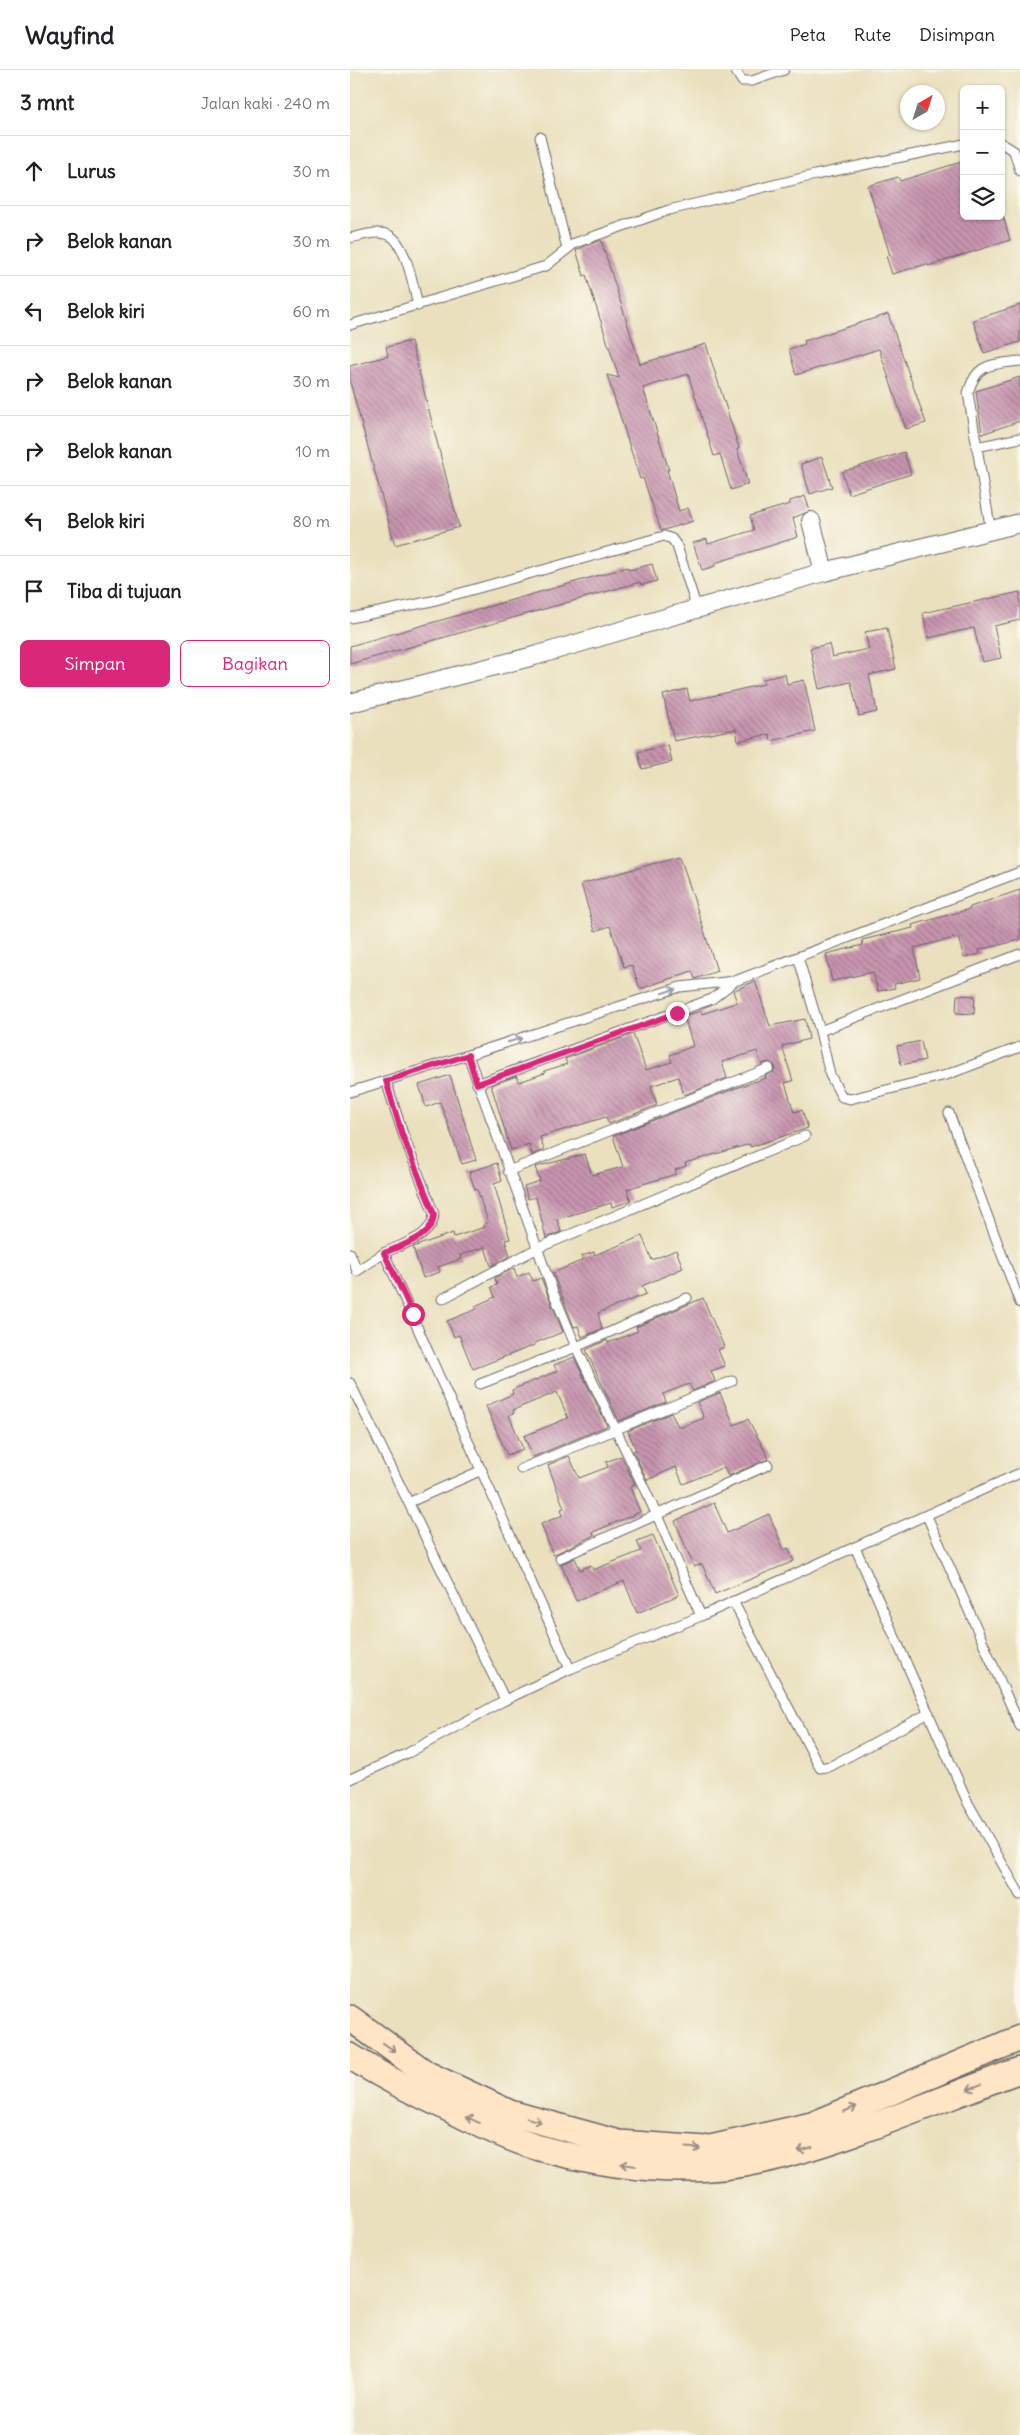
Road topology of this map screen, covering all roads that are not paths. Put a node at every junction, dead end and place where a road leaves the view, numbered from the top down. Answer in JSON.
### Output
{"nodes":[{"id":1,"x":735,"y":70,"type":"edge"},
{"id":2,"x":784,"y":70,"type":"edge"},
{"id":3,"x":540,"y":137,"type":"dead end"},
{"id":4,"x":960,"y":145,"type":"edge"},
{"id":5,"x":1005,"y":145,"type":"edge"},
{"id":6,"x":1020,"y":171,"type":"edge"},
{"id":7,"x":350,"y":238,"type":"edge"},
{"id":8,"x":567,"y":249,"type":"junction"},
{"id":9,"x":418,"y":306,"type":"junction"},
{"id":10,"x":350,"y":325,"type":"edge"},
{"id":11,"x":1020,"y":361,"type":"edge"},
{"id":12,"x":1020,"y":438,"type":"edge"},
{"id":13,"x":976,"y":447,"type":"junction"},
{"id":14,"x":811,"y":521,"type":"dead end"},
{"id":15,"x":1020,"y":523,"type":"edge"},
{"id":16,"x":991,"y":532,"type":"junction"},
{"id":17,"x":824,"y":572,"type":"junction"},
{"id":18,"x":697,"y":609,"type":"junction"},
{"id":19,"x":350,"y":618,"type":"edge"},
{"id":20,"x":350,"y":703,"type":"edge"},
{"id":21,"x":1020,"y":872,"type":"edge"},
{"id":22,"x":1020,"y":954,"type":"edge"},
{"id":23,"x":798,"y":956,"type":"junction"},
{"id":24,"x":735,"y":981,"type":"junction"},
{"id":25,"x":820,"y":1031,"type":"junction"},
{"id":26,"x":1020,"y":1047,"type":"edge"},
{"id":27,"x":468,"y":1055,"type":"junction"},
{"id":28,"x":769,"y":1068,"type":"dead end"},
{"id":29,"x":386,"y":1081,"type":"junction"},
{"id":30,"x":477,"y":1084,"type":"junction"},
{"id":31,"x":350,"y":1092,"type":"edge"},
{"id":32,"x":949,"y":1112,"type":"dead end"},
{"id":33,"x":805,"y":1136,"type":"dead end"},
{"id":34,"x":508,"y":1171,"type":"junction"},
{"id":35,"x":538,"y":1248,"type":"junction"},
{"id":36,"x":350,"y":1253,"type":"edge"},
{"id":37,"x":384,"y":1253,"type":"junction"},
{"id":38,"x":353,"y":1274,"type":"edge"},
{"id":39,"x":687,"y":1298,"type":"dead end"},
{"id":40,"x":442,"y":1299,"type":"dead end"},
{"id":41,"x":1020,"y":1303,"type":"edge"},
{"id":42,"x":576,"y":1347,"type":"junction"},
{"id":43,"x":732,"y":1381,"type":"dead end"},
{"id":44,"x":350,"y":1383,"type":"edge"},
{"id":45,"x":480,"y":1384,"type":"dead end"},
{"id":46,"x":614,"y":1429,"type":"junction"},
{"id":47,"x":768,"y":1465,"type":"dead end"},
{"id":48,"x":521,"y":1469,"type":"dead end"},
{"id":49,"x":482,"y":1470,"type":"junction"},
{"id":50,"x":1020,"y":1473,"type":"edge"},
{"id":51,"x":410,"y":1502,"type":"junction"},
{"id":52,"x":656,"y":1514,"type":"junction"},
{"id":53,"x":927,"y":1516,"type":"junction"},
{"id":54,"x":854,"y":1548,"type":"junction"},
{"id":55,"x":560,"y":1558,"type":"dead end"},
{"id":56,"x":733,"y":1601,"type":"junction"},
{"id":57,"x":701,"y":1616,"type":"junction"},
{"id":58,"x":570,"y":1669,"type":"junction"},
{"id":59,"x":505,"y":1700,"type":"junction"},
{"id":60,"x":929,"y":1713,"type":"junction"},
{"id":61,"x":1020,"y":1726,"type":"edge"},
{"id":62,"x":350,"y":1779,"type":"edge"},
{"id":63,"x":1020,"y":1895,"type":"edge"},
{"id":64,"x":350,"y":2018,"type":"edge"},
{"id":65,"x":1020,"y":2038,"type":"edge"},
{"id":66,"x":350,"y":2056,"type":"edge"},
{"id":67,"x":1020,"y":2070,"type":"edge"}],
"edges":[{"from":1,"to":2,"type":"lane"},
{"from":3,"to":8,"type":"lane"},
{"from":4,"to":8,"type":"lane"},
{"from":5,"to":6,"type":"lane"},
{"from":7,"to":9,"type":"lane"},
{"from":8,"to":9,"type":"lane"},
{"from":9,"to":10,"type":"lane"},
{"from":11,"to":13,"type":"lane"},
{"from":12,"to":13,"type":"lane"},
{"from":13,"to":16,"type":"lane"},
{"from":14,"to":17,"type":"street"},
{"from":15,"to":16,"type":"street"},
{"from":16,"to":17,"type":"street"},
{"from":17,"to":18,"type":"street"},
{"from":18,"to":19,"type":"lane"},
{"from":18,"to":20,"type":"street"},
{"from":21,"to":23,"type":"lane"},
{"from":22,"to":25,"type":"lane"},
{"from":23,"to":24,"type":"lane"},
{"from":23,"to":25,"type":"lane"},
{"from":27,"to":24,"type":"lane","one_way":true},
{"from":24,"to":30,"type":"lane"},
{"from":25,"to":26,"type":"lane"},
{"from":27,"to":29,"type":"lane"},
{"from":27,"to":30,"type":"lane"},
{"from":28,"to":34,"type":"lane"},
{"from":29,"to":31,"type":"lane"},
{"from":29,"to":37,"type":"lane"},
{"from":30,"to":34,"type":"lane"},
{"from":32,"to":41,"type":"lane"},
{"from":33,"to":35,"type":"lane"},
{"from":34,"to":35,"type":"lane"},
{"from":35,"to":40,"type":"lane"},
{"from":35,"to":42,"type":"lane"},
{"from":36,"to":38,"type":"lane"},
{"from":37,"to":38,"type":"lane"},
{"from":37,"to":49,"type":"lane"},
{"from":39,"to":42,"type":"lane"},
{"from":42,"to":45,"type":"lane"},
{"from":42,"to":46,"type":"lane"},
{"from":43,"to":46,"type":"lane"},
{"from":44,"to":51,"type":"lane"},
{"from":46,"to":48,"type":"lane"},
{"from":46,"to":52,"type":"lane"},
{"from":47,"to":52,"type":"lane"},
{"from":49,"to":51,"type":"lane"},
{"from":49,"to":58,"type":"lane"},
{"from":50,"to":53,"type":"lane"},
{"from":51,"to":59,"type":"lane"},
{"from":52,"to":55,"type":"lane"},
{"from":52,"to":57,"type":"lane"},
{"from":53,"to":54,"type":"lane"},
{"from":53,"to":61,"type":"lane"},
{"from":54,"to":56,"type":"lane"},
{"from":54,"to":60,"type":"lane"},
{"from":56,"to":57,"type":"lane"},
{"from":56,"to":60,"type":"lane"},
{"from":57,"to":58,"type":"lane"},
{"from":58,"to":59,"type":"lane"},
{"from":59,"to":62,"type":"lane"},
{"from":60,"to":63,"type":"lane"},
{"from":64,"to":65,"type":"street","one_way":true},
{"from":67,"to":66,"type":"street","one_way":true}]}
